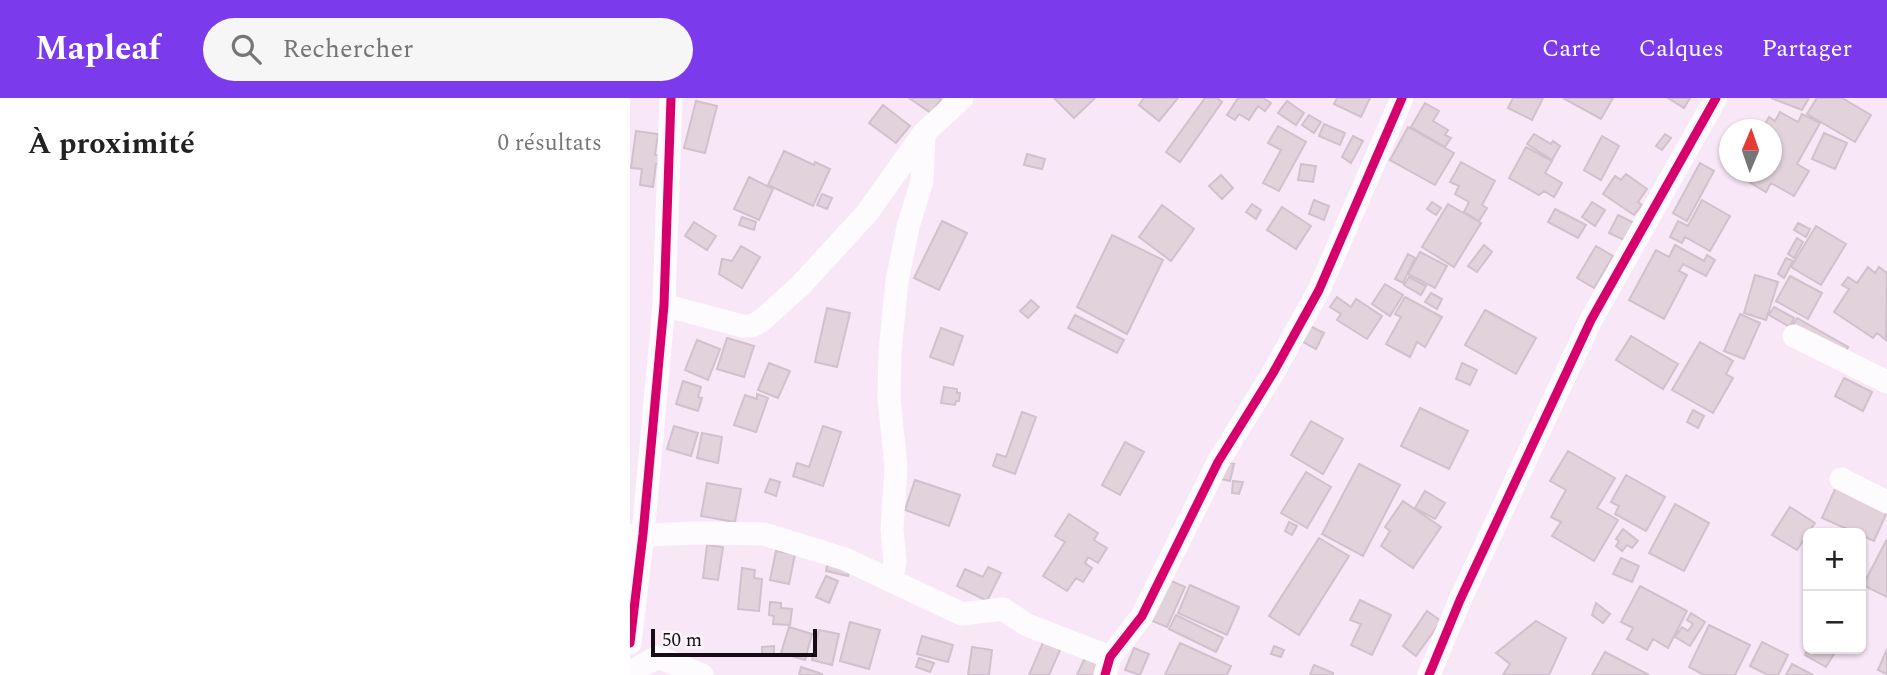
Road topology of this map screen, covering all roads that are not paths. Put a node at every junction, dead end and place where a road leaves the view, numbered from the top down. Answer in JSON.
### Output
{"nodes":[{"id":1,"x":671,"y":98,"type":"edge"},
{"id":2,"x":962,"y":98,"type":"edge"},
{"id":3,"x":1402,"y":98,"type":"edge"},
{"id":4,"x":1716,"y":98,"type":"edge"},
{"id":5,"x":924,"y":133,"type":"junction"},
{"id":6,"x":664,"y":304,"type":"junction"},
{"id":7,"x":1794,"y":336,"type":"dead end"},
{"id":8,"x":1887,"y":382,"type":"edge"},
{"id":9,"x":1841,"y":479,"type":"dead end"},
{"id":10,"x":1887,"y":502,"type":"edge"},
{"id":11,"x":637,"y":535,"type":"edge"},
{"id":12,"x":891,"y":581,"type":"junction"},
{"id":13,"x":630,"y":643,"type":"edge"},
{"id":14,"x":1107,"y":666,"type":"edge"},
{"id":15,"x":630,"y":672,"type":"edge"},
{"id":16,"x":702,"y":675,"type":"edge"},
{"id":17,"x":1429,"y":675,"type":"edge"}],
"edges":[{"from":1,"to":6,"type":"street"},
{"from":2,"to":5,"type":"street"},
{"from":3,"to":14,"type":"street"},
{"from":4,"to":17,"type":"street"},
{"from":5,"to":6,"type":"street"},
{"from":5,"to":12,"type":"street"},
{"from":6,"to":11,"type":"street"},
{"from":7,"to":8,"type":"street"},
{"from":9,"to":10,"type":"street"},
{"from":11,"to":12,"type":"street"},
{"from":11,"to":13,"type":"street"},
{"from":12,"to":14,"type":"street"},
{"from":15,"to":16,"type":"street"}]}
